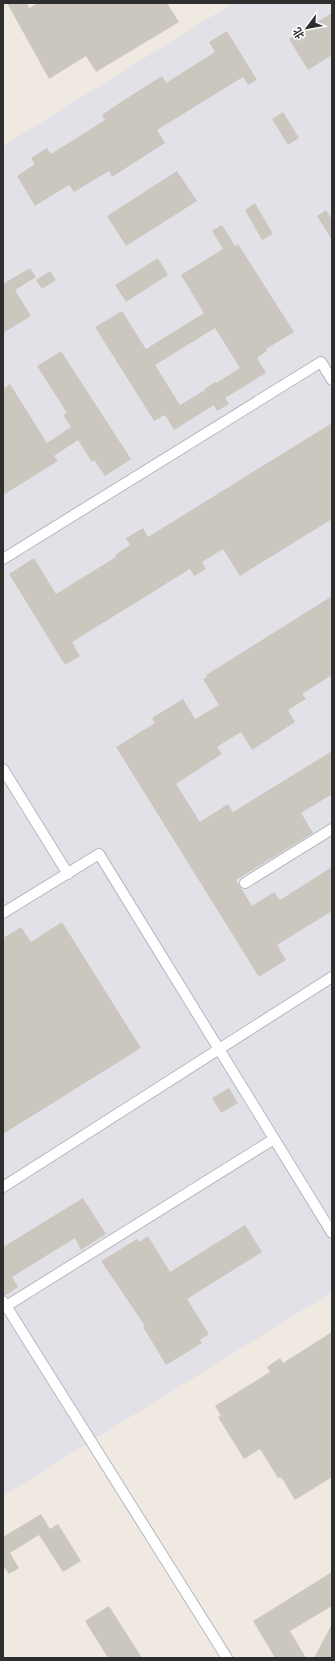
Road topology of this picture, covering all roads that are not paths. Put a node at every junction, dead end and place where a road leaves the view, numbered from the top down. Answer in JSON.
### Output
{"nodes":[{"id":1,"x":332,"y":380,"type":"edge"},
{"id":2,"x":3,"y":559,"type":"edge"},
{"id":3,"x":3,"y":769,"type":"edge"},
{"id":4,"x":332,"y":829,"type":"edge"},
{"id":5,"x":68,"y":874,"type":"junction"},
{"id":6,"x":245,"y":883,"type":"dead end"},
{"id":7,"x":3,"y":913,"type":"edge"},
{"id":8,"x":332,"y":977,"type":"edge"},
{"id":9,"x":219,"y":1049,"type":"junction"},
{"id":10,"x":274,"y":1139,"type":"junction"},
{"id":11,"x":3,"y":1187,"type":"edge"},
{"id":12,"x":332,"y":1233,"type":"edge"},
{"id":13,"x":4,"y":1305,"type":"edge"},
{"id":14,"x":227,"y":1658,"type":"edge"}],
"edges":[{"from":1,"to":2,"type":"street"},
{"from":3,"to":5,"type":"street"},
{"from":4,"to":6,"type":"street"},
{"from":5,"to":7,"type":"street"},
{"from":5,"to":9,"type":"street"},
{"from":8,"to":9,"type":"street"},
{"from":9,"to":10,"type":"street"},
{"from":9,"to":11,"type":"street"},
{"from":10,"to":12,"type":"street"},
{"from":10,"to":13,"type":"street"},
{"from":13,"to":14,"type":"street"}]}
